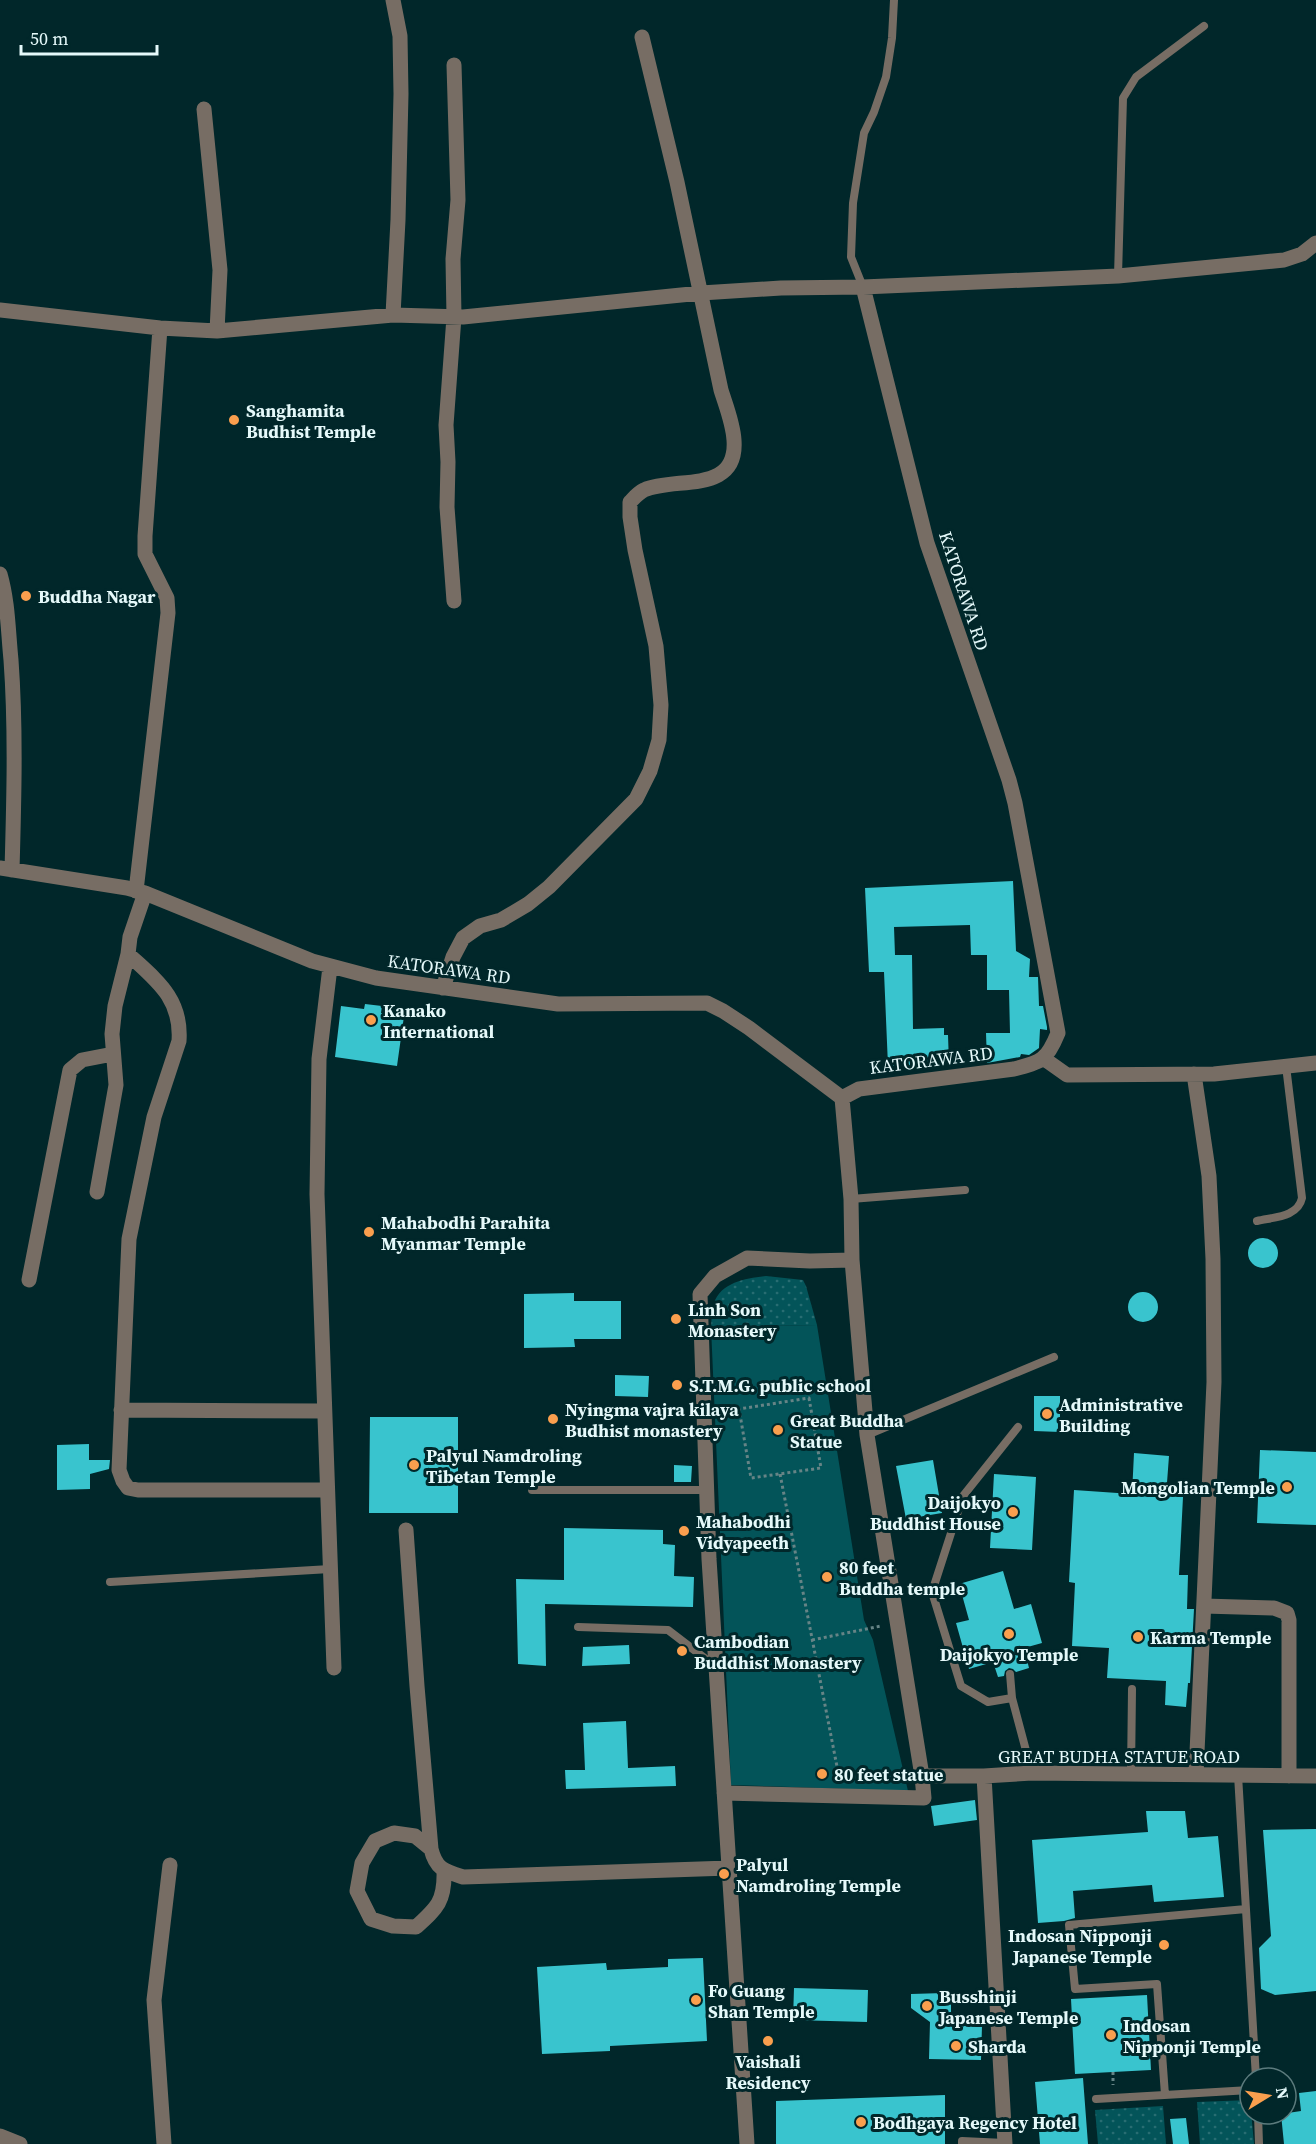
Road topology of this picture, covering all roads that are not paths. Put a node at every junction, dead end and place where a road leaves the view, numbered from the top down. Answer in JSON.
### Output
{"nodes":[{"id":1,"x":393,"y":0,"type":"edge"},
{"id":2,"x":894,"y":0,"type":"edge"},
{"id":3,"x":1204,"y":26,"type":"dead end"},
{"id":4,"x":642,"y":37,"type":"dead end"},
{"id":5,"x":454,"y":65,"type":"dead end"},
{"id":6,"x":204,"y":109,"type":"dead end"},
{"id":7,"x":1316,"y":243,"type":"edge"},
{"id":8,"x":1118,"y":276,"type":"junction"},
{"id":9,"x":863,"y":287,"type":"junction"},
{"id":10,"x":701,"y":293,"type":"junction"},
{"id":11,"x":0,"y":310,"type":"edge"},
{"id":12,"x":393,"y":315,"type":"junction"},
{"id":13,"x":454,"y":317,"type":"junction"},
{"id":14,"x":160,"y":328,"type":"junction"},
{"id":15,"x":218,"y":332,"type":"junction"},
{"id":16,"x":0,"y":573,"type":"edge"},
{"id":17,"x":454,"y":601,"type":"dead end"},
{"id":18,"x":6,"y":869,"type":"edge"},
{"id":19,"x":140,"y":892,"type":"junction"},
{"id":20,"x":128,"y":954,"type":"junction"},
{"id":21,"x":330,"y":967,"type":"junction"},
{"id":22,"x":443,"y":988,"type":"junction"},
{"id":23,"x":113,"y":1054,"type":"junction"},
{"id":24,"x":1043,"y":1058,"type":"junction"},
{"id":25,"x":1316,"y":1063,"type":"edge"},
{"id":26,"x":1286,"y":1066,"type":"junction"},
{"id":27,"x":1194,"y":1074,"type":"junction"},
{"id":28,"x":842,"y":1098,"type":"junction"},
{"id":29,"x":965,"y":1190,"type":"dead end"},
{"id":30,"x":97,"y":1192,"type":"dead end"},
{"id":31,"x":851,"y":1199,"type":"junction"},
{"id":32,"x":1257,"y":1221,"type":"dead end"},
{"id":33,"x":852,"y":1260,"type":"junction"},
{"id":34,"x":29,"y":1280,"type":"dead end"},
{"id":35,"x":1054,"y":1357,"type":"dead end"},
{"id":36,"x":121,"y":1410,"type":"junction"},
{"id":37,"x":323,"y":1411,"type":"junction"},
{"id":38,"x":1018,"y":1427,"type":"dead end"},
{"id":39,"x":867,"y":1435,"type":"junction"},
{"id":40,"x":327,"y":1490,"type":"junction"},
{"id":41,"x":532,"y":1490,"type":"dead end"},
{"id":42,"x":706,"y":1490,"type":"junction"},
{"id":43,"x":406,"y":1530,"type":"dead end"},
{"id":44,"x":330,"y":1569,"type":"junction"},
{"id":45,"x":110,"y":1582,"type":"dead end"},
{"id":46,"x":1204,"y":1606,"type":"junction"},
{"id":47,"x":578,"y":1627,"type":"dead end"},
{"id":48,"x":715,"y":1666,"type":"junction"},
{"id":49,"x":334,"y":1668,"type":"dead end"},
{"id":50,"x":1010,"y":1674,"type":"dead end"},
{"id":51,"x":1132,"y":1689,"type":"dead end"},
{"id":52,"x":1012,"y":1698,"type":"junction"},
{"id":53,"x":1032,"y":1773,"type":"junction"},
{"id":54,"x":1131,"y":1774,"type":"junction"},
{"id":55,"x":1196,"y":1774,"type":"junction"},
{"id":56,"x":1238,"y":1775,"type":"junction"},
{"id":57,"x":922,"y":1776,"type":"junction"},
{"id":58,"x":984,"y":1776,"type":"junction"},
{"id":59,"x":1289,"y":1776,"type":"junction"},
{"id":60,"x":1316,"y":1776,"type":"edge"},
{"id":61,"x":724,"y":1793,"type":"junction"},
{"id":62,"x":431,"y":1849,"type":"junction"},
{"id":63,"x":170,"y":1865,"type":"dead end"},
{"id":64,"x":729,"y":1868,"type":"junction"},
{"id":65,"x":444,"y":1871,"type":"junction"},
{"id":66,"x":1246,"y":1909,"type":"junction"},
{"id":67,"x":1255,"y":2066,"type":"edge"},
{"id":68,"x":1238,"y":2091,"type":"edge"},
{"id":69,"x":1165,"y":2095,"type":"junction"},
{"id":70,"x":1096,"y":2099,"type":"dead end"},
{"id":71,"x":1258,"y":2126,"type":"edge"},
{"id":72,"x":0,"y":2136,"type":"edge"},
{"id":73,"x":20,"y":2144,"type":"edge"},
{"id":74,"x":164,"y":2144,"type":"edge"},
{"id":75,"x":747,"y":2144,"type":"edge"},
{"id":76,"x":962,"y":2144,"type":"edge"},
{"id":77,"x":1005,"y":2144,"type":"edge"},
{"id":78,"x":1259,"y":2144,"type":"edge"}],
"edges":[{"from":1,"to":12,"type":"street"},
{"from":2,"to":9,"type":"lane"},
{"from":3,"to":8,"type":"lane"},
{"from":4,"to":10,"type":"street"},
{"from":5,"to":13,"type":"street"},
{"from":6,"to":15,"type":"street"},
{"from":7,"to":8,"type":"street"},
{"from":8,"to":9,"type":"street"},
{"from":9,"to":10,"type":"street"},
{"from":9,"to":24,"type":"street","name":"KATORAWA RD"},
{"from":10,"to":13,"type":"street"},
{"from":10,"to":22,"type":"street"},
{"from":11,"to":14,"type":"street"},
{"from":12,"to":13,"type":"street"},
{"from":12,"to":15,"type":"street"},
{"from":13,"to":17,"type":"street"},
{"from":14,"to":15,"type":"street"},
{"from":14,"to":19,"type":"street"},
{"from":16,"to":18,"type":"street"},
{"from":18,"to":19,"type":"street","name":"KATORAWA RD"},
{"from":19,"to":20,"type":"street"},
{"from":19,"to":21,"type":"street","name":"KATORAWA RD"},
{"from":20,"to":23,"type":"street"},
{"from":20,"to":36,"type":"street"},
{"from":21,"to":22,"type":"street","name":"KATORAWA RD"},
{"from":21,"to":37,"type":"street"},
{"from":22,"to":28,"type":"street","name":"KATORAWA RD"},
{"from":23,"to":30,"type":"street"},
{"from":23,"to":34,"type":"street"},
{"from":24,"to":27,"type":"street"},
{"from":24,"to":28,"type":"street","name":"KATORAWA RD"},
{"from":25,"to":26,"type":"street"},
{"from":26,"to":27,"type":"street"},
{"from":26,"to":32,"type":"lane"},
{"from":27,"to":46,"type":"street"},
{"from":28,"to":31,"type":"street"},
{"from":29,"to":31,"type":"lane"},
{"from":31,"to":33,"type":"street"},
{"from":33,"to":39,"type":"street"},
{"from":33,"to":42,"type":"street"},
{"from":35,"to":39,"type":"lane"},
{"from":36,"to":37,"type":"street"},
{"from":36,"to":40,"type":"street"},
{"from":37,"to":40,"type":"street"},
{"from":38,"to":52,"type":"lane"},
{"from":39,"to":57,"type":"street"},
{"from":40,"to":44,"type":"street"},
{"from":41,"to":42,"type":"lane"},
{"from":42,"to":48,"type":"street"},
{"from":43,"to":62,"type":"street"},
{"from":44,"to":45,"type":"lane"},
{"from":44,"to":49,"type":"street"},
{"from":46,"to":55,"type":"street"},
{"from":46,"to":59,"type":"street"},
{"from":47,"to":48,"type":"lane"},
{"from":48,"to":61,"type":"street"},
{"from":50,"to":52,"type":"lane"},
{"from":51,"to":54,"type":"lane"},
{"from":52,"to":53,"type":"lane"},
{"from":53,"to":54,"type":"street","name":"GREAT BUDHA STATUE ROAD"},
{"from":53,"to":58,"type":"street","name":"GREAT BUDHA STATUE ROAD"},
{"from":54,"to":55,"type":"street","name":"GREAT BUDHA STATUE ROAD"},
{"from":55,"to":56,"type":"street","name":"GREAT BUDHA STATUE ROAD"},
{"from":56,"to":59,"type":"street","name":"GREAT BUDHA STATUE ROAD"},
{"from":56,"to":66,"type":"lane"},
{"from":57,"to":58,"type":"street","name":"GREAT BUDHA STATUE ROAD"},
{"from":57,"to":61,"type":"street"},
{"from":58,"to":77,"type":"street"},
{"from":59,"to":60,"type":"street","name":"GREAT BUDHA STATUE ROAD"},
{"from":61,"to":64,"type":"street"},
{"from":62,"to":65,"type":"street"},
{"from":62,"to":65,"type":"street"},
{"from":63,"to":74,"type":"street"},
{"from":64,"to":65,"type":"street"},
{"from":64,"to":75,"type":"street"},
{"from":66,"to":67,"type":"lane"},
{"from":66,"to":69,"type":"lane"},
{"from":68,"to":69,"type":"lane"},
{"from":69,"to":70,"type":"lane"},
{"from":71,"to":78,"type":"lane"},
{"from":72,"to":73,"type":"street"},
{"from":76,"to":77,"type":"lane"}]}
